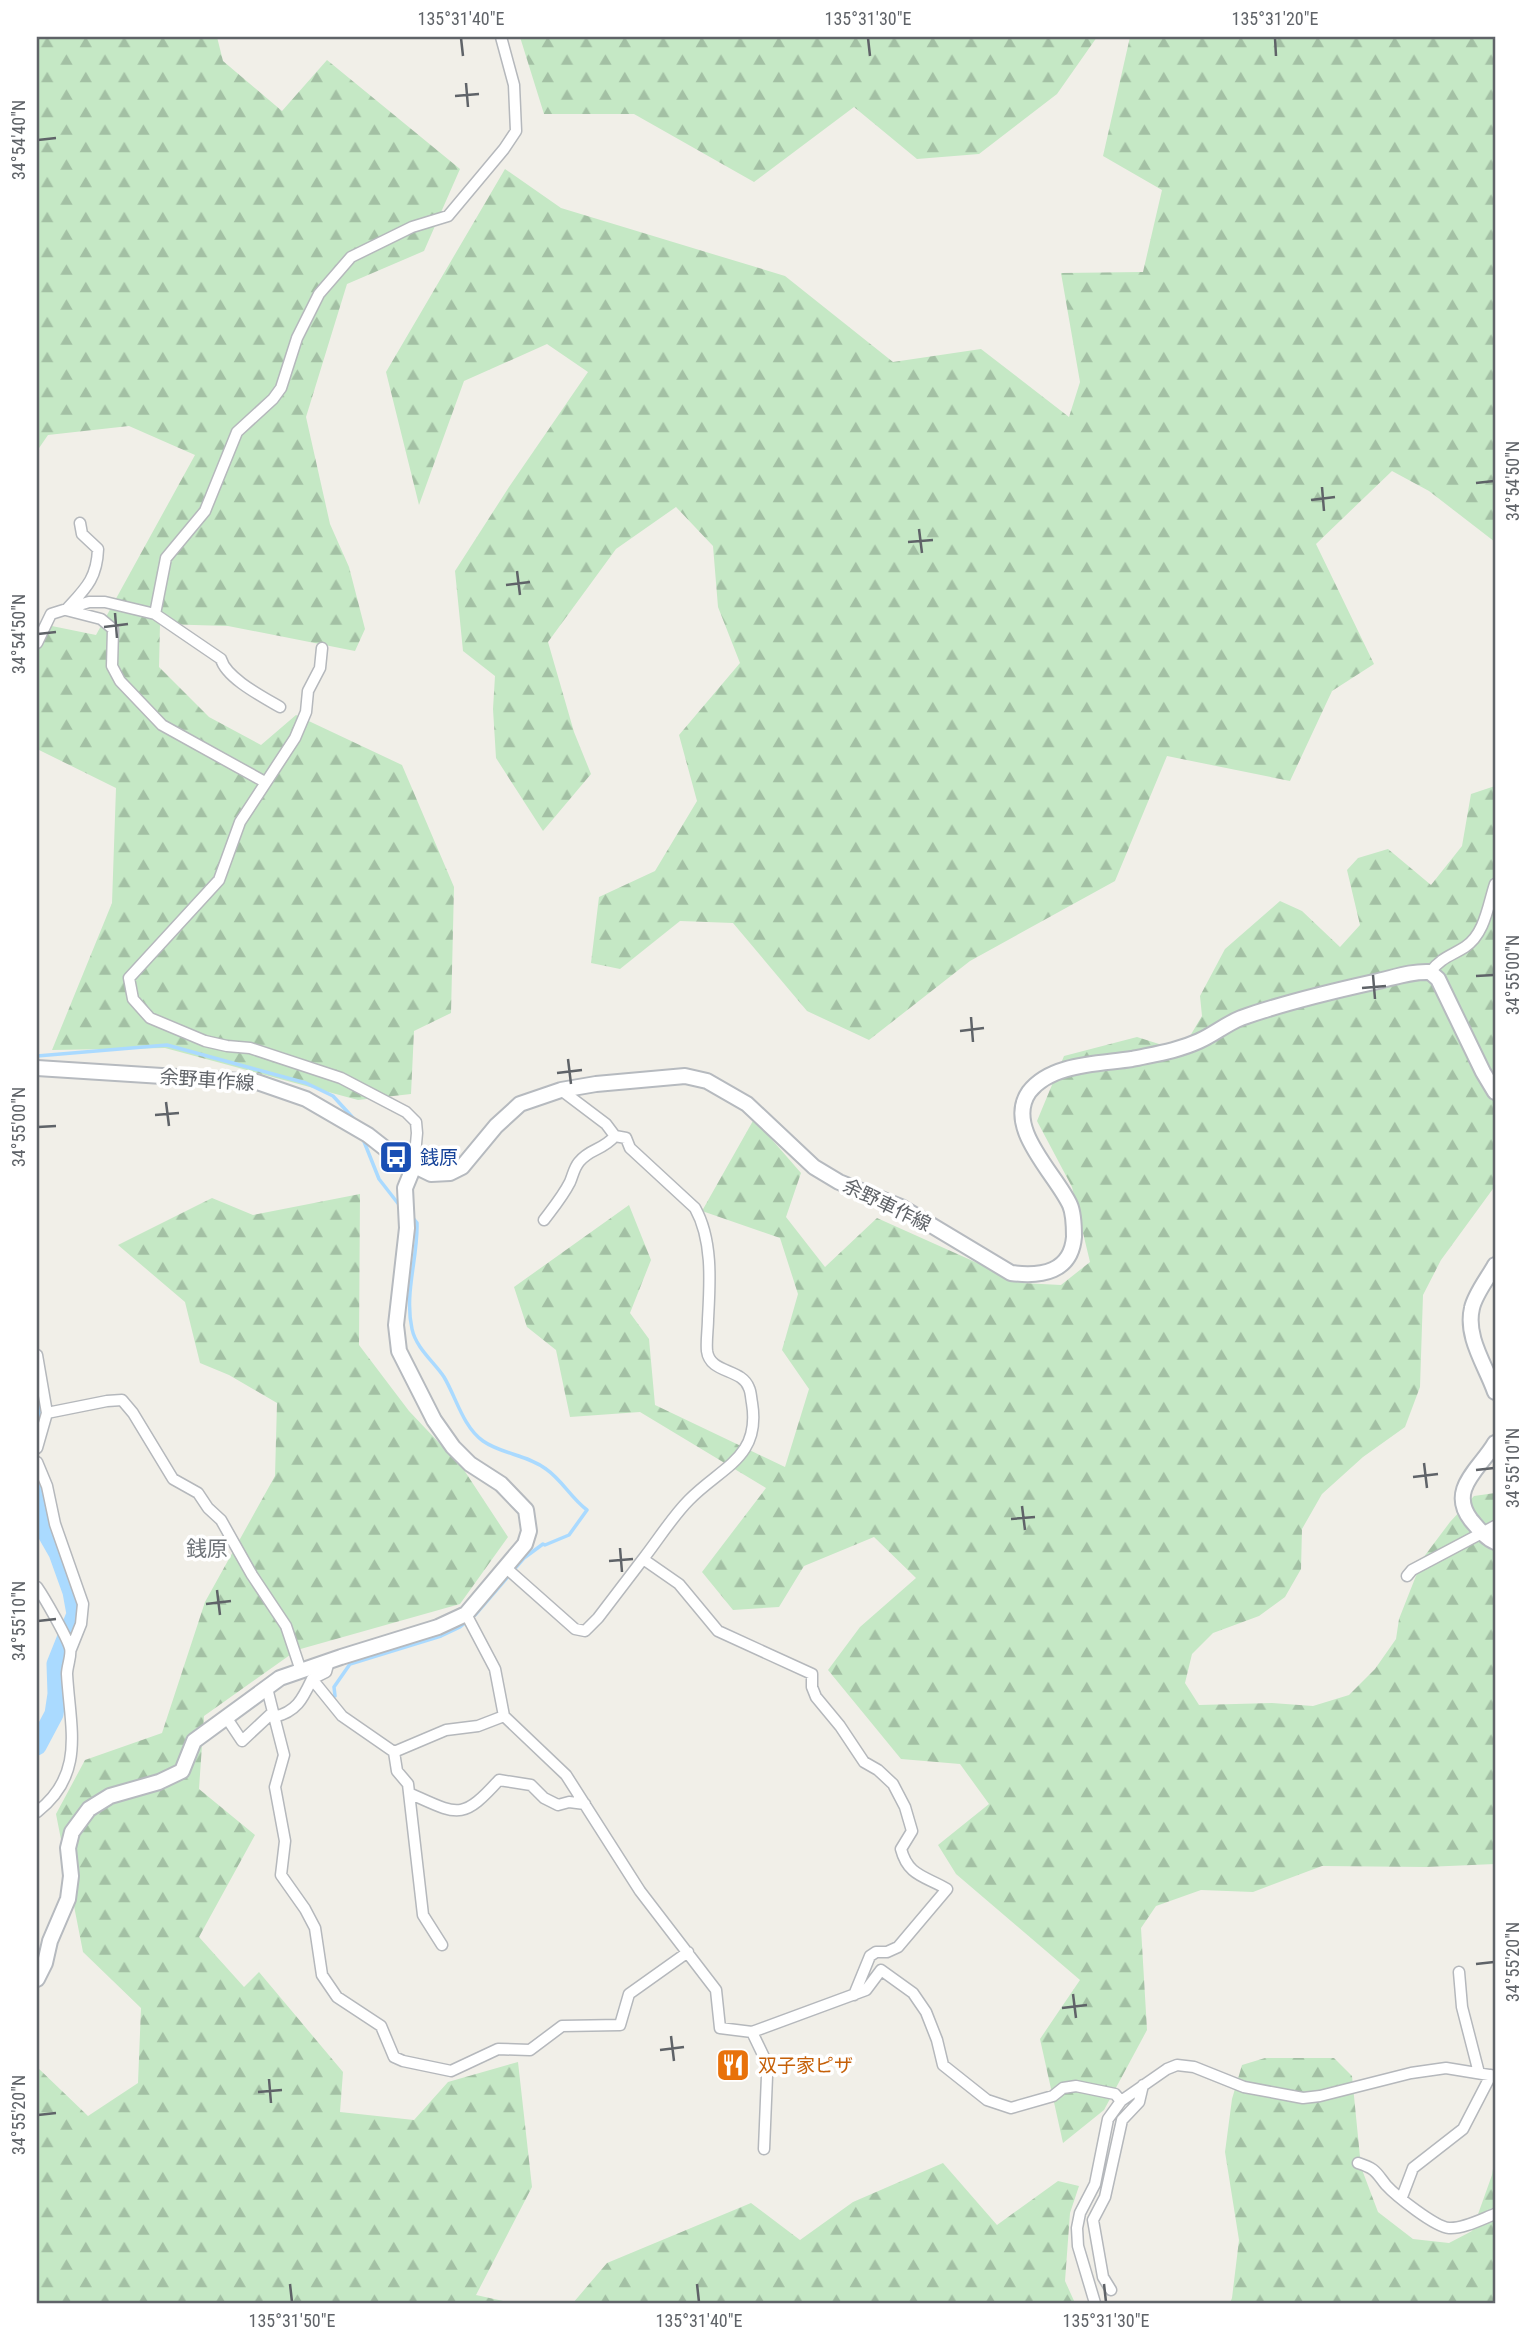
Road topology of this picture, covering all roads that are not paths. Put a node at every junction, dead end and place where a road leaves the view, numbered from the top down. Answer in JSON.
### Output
{"nodes":[{"id":1,"x":501,"y":37,"type":"edge"},
{"id":2,"x":80,"y":523,"type":"dead end"},
{"id":3,"x":66,"y":610,"type":"junction"},
{"id":4,"x":155,"y":614,"type":"junction"},
{"id":5,"x":37,"y":643,"type":"edge"},
{"id":6,"x":322,"y":648,"type":"dead end"},
{"id":7,"x":280,"y":707,"type":"dead end"},
{"id":8,"x":265,"y":782,"type":"junction"},
{"id":9,"x":1495,"y":884,"type":"edge"},
{"id":10,"x":1430,"y":972,"type":"junction"},
{"id":11,"x":37,"y":1068,"type":"edge"},
{"id":12,"x":561,"y":1090,"type":"junction"},
{"id":13,"x":1495,"y":1092,"type":"edge"},
{"id":14,"x":615,"y":1136,"type":"junction"},
{"id":15,"x":414,"y":1166,"type":"junction"},
{"id":16,"x":544,"y":1220,"type":"dead end"},
{"id":17,"x":1495,"y":1265,"type":"edge"},
{"id":18,"x":37,"y":1355,"type":"edge"},
{"id":19,"x":1495,"y":1392,"type":"edge"},
{"id":20,"x":47,"y":1413,"type":"junction"},
{"id":21,"x":1495,"y":1443,"type":"edge"},
{"id":22,"x":37,"y":1448,"type":"edge"},
{"id":23,"x":37,"y":1462,"type":"edge"},
{"id":24,"x":1489,"y":1529,"type":"edge"},
{"id":25,"x":1495,"y":1542,"type":"edge"},
{"id":26,"x":643,"y":1559,"type":"junction"},
{"id":27,"x":505,"y":1567,"type":"junction"},
{"id":28,"x":1407,"y":1576,"type":"dead end"},
{"id":29,"x":37,"y":1587,"type":"edge"},
{"id":30,"x":466,"y":1614,"type":"junction"},
{"id":31,"x":67,"y":1642,"type":"junction"},
{"id":32,"x":307,"y":1675,"type":"junction"},
{"id":33,"x":268,"y":1688,"type":"junction"},
{"id":34,"x":274,"y":1714,"type":"junction"},
{"id":35,"x":504,"y":1716,"type":"junction"},
{"id":36,"x":226,"y":1717,"type":"junction"},
{"id":37,"x":394,"y":1752,"type":"junction"},
{"id":38,"x":411,"y":1794,"type":"junction"},
{"id":39,"x":585,"y":1804,"type":"junction"},
{"id":40,"x":37,"y":1812,"type":"edge"},
{"id":41,"x":442,"y":1945,"type":"dead end"},
{"id":42,"x":688,"y":1952,"type":"junction"},
{"id":43,"x":1459,"y":1972,"type":"dead end"},
{"id":44,"x":37,"y":1979,"type":"edge"},
{"id":45,"x":854,"y":1995,"type":"junction"},
{"id":46,"x":752,"y":2032,"type":"junction"},
{"id":47,"x":1479,"y":2073,"type":"junction"},
{"id":48,"x":1493,"y":2075,"type":"edge"},
{"id":49,"x":1143,"y":2085,"type":"junction"},
{"id":50,"x":1121,"y":2101,"type":"junction"},
{"id":51,"x":764,"y":2149,"type":"dead end"},
{"id":52,"x":1358,"y":2163,"type":"dead end"},
{"id":53,"x":1402,"y":2197,"type":"junction"},
{"id":54,"x":1495,"y":2214,"type":"edge"},
{"id":55,"x":1111,"y":2290,"type":"dead end"},
{"id":56,"x":1095,"y":2303,"type":"edge"}],
"edges":[{"from":1,"to":4,"type":"street"},
{"from":2,"to":3,"type":"street"},
{"from":3,"to":4,"type":"street"},
{"from":3,"to":5,"type":"street"},
{"from":3,"to":8,"type":"street"},
{"from":4,"to":7,"type":"street"},
{"from":6,"to":8,"type":"street"},
{"from":8,"to":15,"type":"street"},
{"from":9,"to":10,"type":"street"},
{"from":10,"to":12,"type":"main road","name":"余野車作線"},
{"from":10,"to":13,"type":"main road"},
{"from":11,"to":15,"type":"main road","name":"余野車作線"},
{"from":12,"to":14,"type":"street"},
{"from":12,"to":15,"type":"main road","name":"余野車作線"},
{"from":14,"to":16,"type":"street"},
{"from":14,"to":26,"type":"street"},
{"from":15,"to":27,"type":"main road"},
{"from":17,"to":19,"type":"main road"},
{"from":18,"to":20,"type":"street"},
{"from":20,"to":22,"type":"street"},
{"from":20,"to":32,"type":"street"},
{"from":21,"to":24,"type":"main road"},
{"from":23,"to":31,"type":"street"},
{"from":24,"to":25,"type":"main road"},
{"from":24,"to":28,"type":"street"},
{"from":26,"to":27,"type":"street"},
{"from":26,"to":45,"type":"street"},
{"from":27,"to":30,"type":"main road"},
{"from":29,"to":31,"type":"street"},
{"from":30,"to":32,"type":"main road"},
{"from":30,"to":35,"type":"street"},
{"from":31,"to":40,"type":"street"},
{"from":32,"to":33,"type":"main road"},
{"from":32,"to":34,"type":"street"},
{"from":32,"to":37,"type":"street"},
{"from":33,"to":34,"type":"street"},
{"from":33,"to":36,"type":"main road"},
{"from":34,"to":36,"type":"street"},
{"from":34,"to":42,"type":"street"},
{"from":35,"to":37,"type":"street"},
{"from":35,"to":39,"type":"street"},
{"from":36,"to":44,"type":"main road"},
{"from":37,"to":38,"type":"street"},
{"from":38,"to":39,"type":"street"},
{"from":38,"to":41,"type":"street"},
{"from":39,"to":42,"type":"street"},
{"from":42,"to":46,"type":"street"},
{"from":43,"to":47,"type":"street"},
{"from":45,"to":46,"type":"street"},
{"from":45,"to":50,"type":"street"},
{"from":46,"to":51,"type":"street"},
{"from":47,"to":48,"type":"street"},
{"from":47,"to":49,"type":"street"},
{"from":48,"to":53,"type":"street"},
{"from":49,"to":50,"type":"street"},
{"from":49,"to":55,"type":"street"},
{"from":50,"to":56,"type":"street"},
{"from":52,"to":53,"type":"street"},
{"from":53,"to":54,"type":"street"}]}
